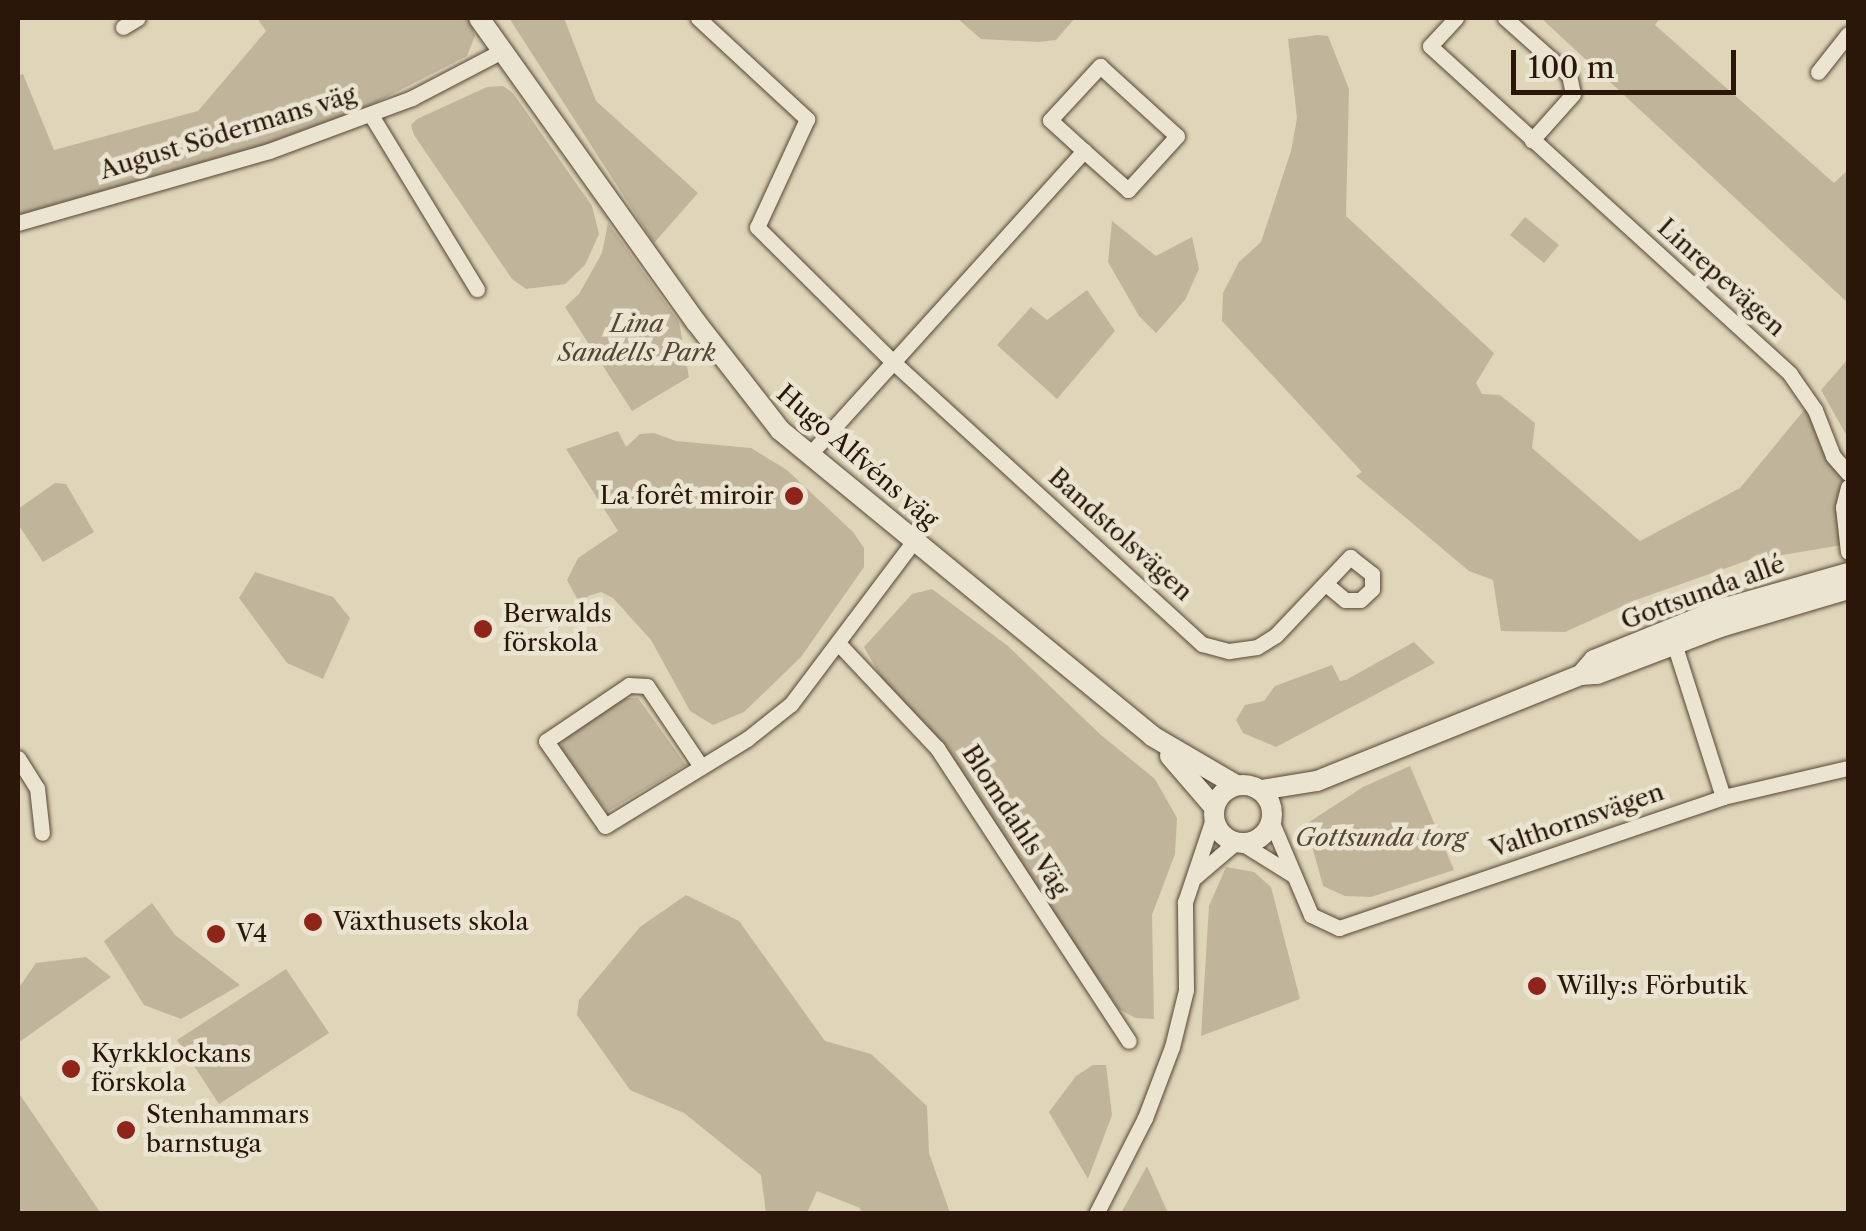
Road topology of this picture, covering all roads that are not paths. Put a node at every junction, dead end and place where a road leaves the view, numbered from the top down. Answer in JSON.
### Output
{"nodes":[{"id":1,"x":138,"y":18,"type":"edge"},
{"id":2,"x":479,"y":18,"type":"edge"},
{"id":3,"x":698,"y":18,"type":"edge"},
{"id":4,"x":1456,"y":18,"type":"edge"},
{"id":5,"x":1504,"y":18,"type":"edge"},
{"id":6,"x":123,"y":27,"type":"dead end"},
{"id":7,"x":1848,"y":34,"type":"edge"},
{"id":8,"x":502,"y":51,"type":"junction"},
{"id":9,"x":1818,"y":72,"type":"dead end"},
{"id":10,"x":371,"y":115,"type":"junction"},
{"id":11,"x":1532,"y":140,"type":"junction"},
{"id":12,"x":1084,"y":151,"type":"junction"},
{"id":13,"x":18,"y":223,"type":"edge"},
{"id":14,"x":477,"y":289,"type":"dead end"},
{"id":15,"x":892,"y":361,"type":"junction"},
{"id":16,"x":810,"y":454,"type":"junction"},
{"id":17,"x":1848,"y":473,"type":"edge"},
{"id":18,"x":1848,"y":486,"type":"edge"},
{"id":19,"x":914,"y":542,"type":"junction"},
{"id":20,"x":1848,"y":552,"type":"edge"},
{"id":21,"x":1848,"y":573,"type":"edge"},
{"id":22,"x":1326,"y":584,"type":"dead end"},
{"id":23,"x":1848,"y":589,"type":"edge"},
{"id":24,"x":1672,"y":638,"type":"junction"},
{"id":25,"x":839,"y":644,"type":"junction"},
{"id":26,"x":1152,"y":736,"type":"junction"},
{"id":27,"x":18,"y":758,"type":"edge"},
{"id":28,"x":700,"y":765,"type":"junction"},
{"id":29,"x":1848,"y":768,"type":"edge"},
{"id":30,"x":1317,"y":781,"type":"junction"},
{"id":31,"x":1236,"y":785,"type":"junction"},
{"id":32,"x":1261,"y":790,"type":"junction"},
{"id":33,"x":1724,"y":797,"type":"junction"},
{"id":34,"x":1214,"y":812,"type":"junction"},
{"id":35,"x":1272,"y":817,"type":"junction"},
{"id":36,"x":42,"y":833,"type":"dead end"},
{"id":37,"x":1239,"y":843,"type":"junction"},
{"id":38,"x":1293,"y":875,"type":"junction"},
{"id":39,"x":1192,"y":880,"type":"junction"},
{"id":40,"x":1129,"y":1041,"type":"dead end"},
{"id":41,"x":1096,"y":1214,"type":"edge"}],
"edges":[{"from":1,"to":6,"type":"street"},
{"from":2,"to":8,"type":"street","name":"Hugo Alfvéns väg"},
{"from":3,"to":15,"type":"street","name":"Bandstolsvägen"},
{"from":4,"to":11,"type":"street","name":"Linrepevägen"},
{"from":5,"to":11,"type":"street"},
{"from":7,"to":9,"type":"street"},
{"from":8,"to":10,"type":"street","name":"August Södermans väg"},
{"from":8,"to":16,"type":"street","name":"Hugo Alfvéns väg"},
{"from":10,"to":13,"type":"street","name":"August Södermans väg"},
{"from":10,"to":14,"type":"street"},
{"from":11,"to":17,"type":"street","name":"Linrepevägen"},
{"from":12,"to":12,"type":"street"},
{"from":12,"to":15,"type":"street"},
{"from":15,"to":16,"type":"street"},
{"from":15,"to":22,"type":"street","name":"Bandstolsvägen"},
{"from":16,"to":19,"type":"street","name":"Hugo Alfvéns väg"},
{"from":18,"to":20,"type":"street"},
{"from":19,"to":25,"type":"street"},
{"from":19,"to":26,"type":"street","name":"Hugo Alfvéns väg"},
{"from":21,"to":24,"type":"street","name":"Gottsunda allé"},
{"from":23,"to":24,"type":"street","name":"Gottsunda allé"},
{"from":24,"to":30,"type":"street","name":"Gottsunda allé"},
{"from":24,"to":33,"type":"street"},
{"from":25,"to":28,"type":"street"},
{"from":25,"to":40,"type":"street","name":"Blomdahls Väg"},
{"from":26,"to":31,"type":"street","name":"Hugo Alfvéns väg"},
{"from":26,"to":34,"type":"street","name":"Hugo Alfvéns väg"},
{"from":27,"to":36,"type":"street"},
{"from":28,"to":28,"type":"street"},
{"from":29,"to":33,"type":"street","name":"Valthornsvägen"},
{"from":30,"to":32,"type":"street","name":"Gottsunda allé"},
{"from":30,"to":35,"type":"street","name":"Gottsunda allé"},
{"from":31,"to":32,"type":"street"},
{"from":31,"to":34,"type":"street"},
{"from":32,"to":35,"type":"street"},
{"from":33,"to":38,"type":"street","name":"Valthornsvägen"},
{"from":34,"to":37,"type":"street"},
{"from":34,"to":39,"type":"street"},
{"from":35,"to":37,"type":"street"},
{"from":35,"to":38,"type":"street","name":"Valthornsvägen"},
{"from":37,"to":38,"type":"street","name":"Valthornsvägen"},
{"from":37,"to":39,"type":"street"},
{"from":39,"to":41,"type":"street"}]}
